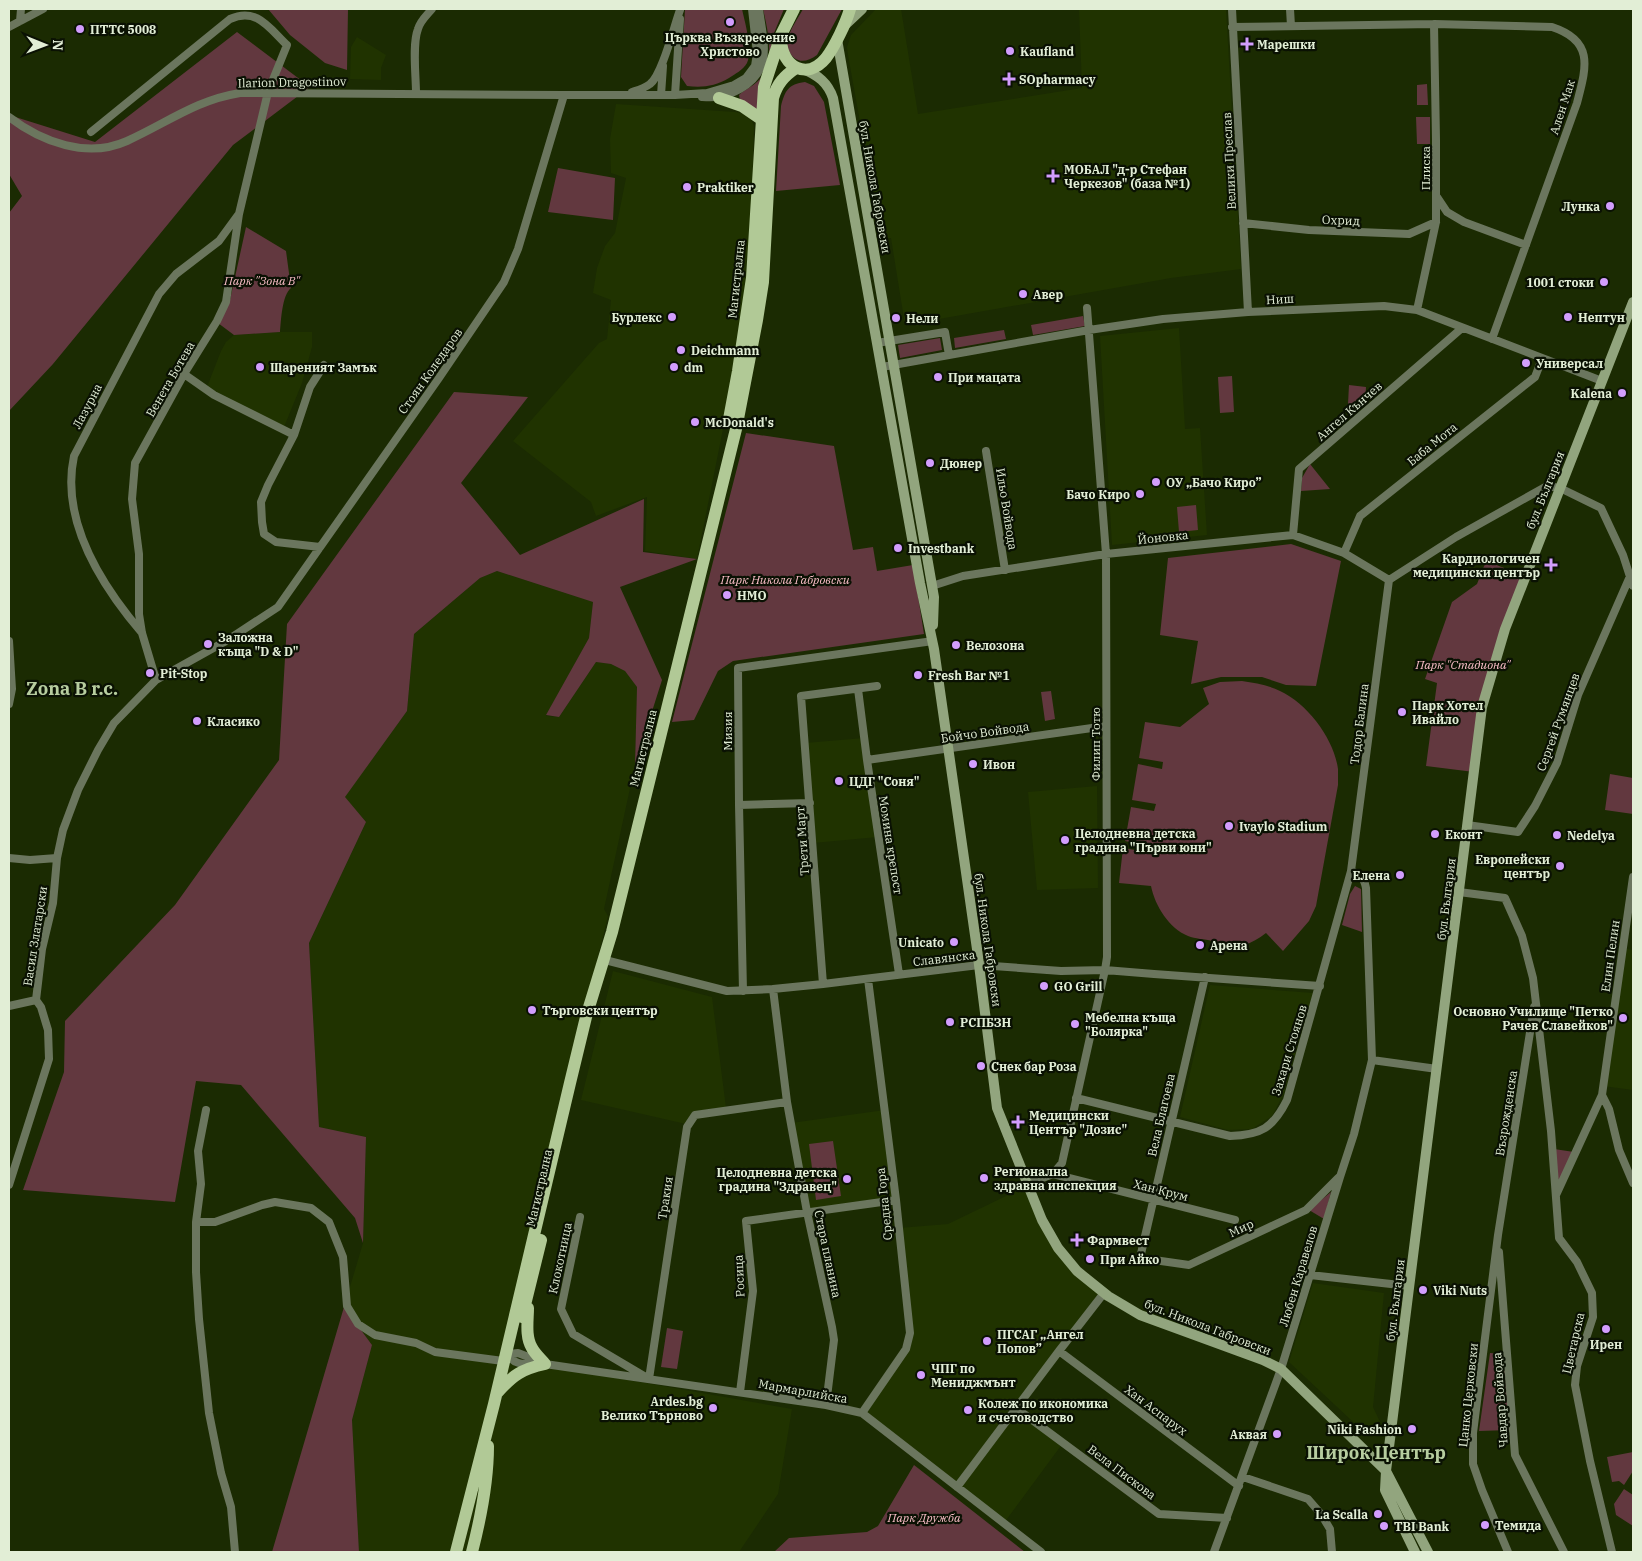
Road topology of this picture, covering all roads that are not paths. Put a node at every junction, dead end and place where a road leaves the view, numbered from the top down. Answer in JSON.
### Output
{"nodes":[{"id":1,"x":21,"y":9,"type":"edge"},
{"id":2,"x":44,"y":9,"type":"edge"},
{"id":3,"x":432,"y":9,"type":"edge"},
{"id":4,"x":752,"y":9,"type":"edge"},
{"id":5,"x":759,"y":9,"type":"edge"},
{"id":6,"x":850,"y":9,"type":"edge"},
{"id":7,"x":862,"y":9,"type":"edge"},
{"id":8,"x":1232,"y":9,"type":"edge"},
{"id":9,"x":1290,"y":9,"type":"edge"},
{"id":10,"x":681,"y":10,"type":"edge"},
{"id":11,"x":790,"y":12,"type":"edge"},
{"id":12,"x":20,"y":21,"type":"junction"},
{"id":13,"x":1434,"y":24,"type":"junction"},
{"id":14,"x":844,"y":25,"type":"junction"},
{"id":15,"x":1291,"y":26,"type":"junction"},
{"id":16,"x":9,"y":27,"type":"edge"},
{"id":17,"x":1232,"y":27,"type":"junction"},
{"id":18,"x":782,"y":35,"type":"junction"},
{"id":19,"x":837,"y":39,"type":"junction"},
{"id":20,"x":664,"y":62,"type":"junction"},
{"id":21,"x":800,"y":69,"type":"junction"},
{"id":22,"x":268,"y":92,"type":"junction"},
{"id":23,"x":416,"y":94,"type":"junction"},
{"id":24,"x":627,"y":94,"type":"junction"},
{"id":25,"x":564,"y":95,"type":"junction"},
{"id":26,"x":660,"y":95,"type":"junction"},
{"id":27,"x":675,"y":95,"type":"junction"},
{"id":28,"x":718,"y":98,"type":"junction"},
{"id":29,"x":9,"y":117,"type":"edge"},
{"id":30,"x":761,"y":118,"type":"junction"},
{"id":31,"x":91,"y":132,"type":"dead end"},
{"id":32,"x":1437,"y":197,"type":"junction"},
{"id":33,"x":239,"y":214,"type":"junction"},
{"id":34,"x":1436,"y":222,"type":"junction"},
{"id":35,"x":1243,"y":223,"type":"junction"},
{"id":36,"x":1526,"y":245,"type":"junction"},
{"id":37,"x":1633,"y":302,"type":"edge"},
{"id":38,"x":1087,"y":308,"type":"dead end"},
{"id":39,"x":1417,"y":310,"type":"junction"},
{"id":40,"x":1248,"y":312,"type":"junction"},
{"id":41,"x":1462,"y":328,"type":"junction"},
{"id":42,"x":1089,"y":330,"type":"junction"},
{"id":43,"x":1492,"y":339,"type":"junction"},
{"id":44,"x":889,"y":340,"type":"junction"},
{"id":45,"x":878,"y":343,"type":"junction"},
{"id":46,"x":949,"y":355,"type":"junction"},
{"id":47,"x":1542,"y":359,"type":"junction"},
{"id":48,"x":324,"y":365,"type":"dead end"},
{"id":49,"x":893,"y":365,"type":"junction"},
{"id":50,"x":882,"y":367,"type":"junction"},
{"id":51,"x":184,"y":374,"type":"junction"},
{"id":52,"x":1602,"y":381,"type":"junction"},
{"id":53,"x":294,"y":435,"type":"junction"},
{"id":54,"x":986,"y":451,"type":"dead end"},
{"id":55,"x":1560,"y":488,"type":"junction"},
{"id":56,"x":711,"y":525,"type":"junction"},
{"id":57,"x":1293,"y":534,"type":"junction"},
{"id":58,"x":320,"y":547,"type":"junction"},
{"id":59,"x":1344,"y":553,"type":"junction"},
{"id":60,"x":1106,"y":554,"type":"junction"},
{"id":61,"x":1005,"y":570,"type":"junction"},
{"id":62,"x":1632,"y":573,"type":"edge"},
{"id":63,"x":1389,"y":580,"type":"junction"},
{"id":64,"x":932,"y":586,"type":"junction"},
{"id":65,"x":1633,"y":586,"type":"edge"},
{"id":66,"x":142,"y":633,"type":"junction"},
{"id":67,"x":9,"y":641,"type":"edge"},
{"id":68,"x":933,"y":641,"type":"junction"},
{"id":69,"x":156,"y":680,"type":"junction"},
{"id":70,"x":877,"y":686,"type":"dead end"},
{"id":71,"x":858,"y":689,"type":"junction"},
{"id":72,"x":9,"y":704,"type":"edge"},
{"id":73,"x":1106,"y":726,"type":"junction"},
{"id":74,"x":948,"y":749,"type":"junction"},
{"id":75,"x":867,"y":760,"type":"junction"},
{"id":76,"x":810,"y":802,"type":"junction"},
{"id":77,"x":739,"y":805,"type":"junction"},
{"id":78,"x":1468,"y":825,"type":"junction"},
{"id":79,"x":9,"y":858,"type":"edge"},
{"id":80,"x":57,"y":858,"type":"junction"},
{"id":81,"x":1351,"y":871,"type":"junction"},
{"id":82,"x":1633,"y":877,"type":"edge"},
{"id":83,"x":1459,"y":892,"type":"junction"},
{"id":84,"x":605,"y":960,"type":"junction"},
{"id":85,"x":979,"y":964,"type":"junction"},
{"id":86,"x":1105,"y":970,"type":"junction"},
{"id":87,"x":899,"y":974,"type":"junction"},
{"id":88,"x":600,"y":976,"type":"junction"},
{"id":89,"x":1205,"y":977,"type":"junction"},
{"id":90,"x":868,"y":979,"type":"junction"},
{"id":91,"x":823,"y":984,"type":"junction"},
{"id":92,"x":1320,"y":986,"type":"junction"},
{"id":93,"x":773,"y":989,"type":"junction"},
{"id":94,"x":743,"y":991,"type":"junction"},
{"id":95,"x":1536,"y":995,"type":"junction"},
{"id":96,"x":36,"y":1000,"type":"junction"},
{"id":97,"x":9,"y":1006,"type":"edge"},
{"id":98,"x":1372,"y":1060,"type":"junction"},
{"id":99,"x":1437,"y":1069,"type":"junction"},
{"id":100,"x":1602,"y":1095,"type":"junction"},
{"id":101,"x":1076,"y":1098,"type":"junction"},
{"id":102,"x":787,"y":1102,"type":"junction"},
{"id":103,"x":206,"y":1110,"type":"dead end"},
{"id":104,"x":1171,"y":1123,"type":"junction"},
{"id":105,"x":11,"y":1166,"type":"edge"},
{"id":106,"x":1053,"y":1174,"type":"junction"},
{"id":107,"x":1340,"y":1177,"type":"junction"},
{"id":108,"x":1633,"y":1183,"type":"edge"},
{"id":109,"x":1027,"y":1184,"type":"junction"},
{"id":110,"x":9,"y":1185,"type":"edge"},
{"id":111,"x":1556,"y":1197,"type":"junction"},
{"id":112,"x":1153,"y":1199,"type":"junction"},
{"id":113,"x":896,"y":1200,"type":"junction"},
{"id":114,"x":807,"y":1212,"type":"junction"},
{"id":115,"x":580,"y":1217,"type":"dead end"},
{"id":116,"x":1235,"y":1220,"type":"dead end"},
{"id":117,"x":196,"y":1222,"type":"junction"},
{"id":118,"x":1498,"y":1235,"type":"junction"},
{"id":119,"x":1140,"y":1258,"type":"joint"},
{"id":120,"x":1310,"y":1275,"type":"junction"},
{"id":121,"x":1409,"y":1286,"type":"junction"},
{"id":122,"x":1104,"y":1293,"type":"junction"},
{"id":123,"x":528,"y":1295,"type":"junction"},
{"id":124,"x":1059,"y":1351,"type":"junction"},
{"id":125,"x":507,"y":1355,"type":"junction"},
{"id":126,"x":545,"y":1364,"type":"junction"},
{"id":127,"x":1281,"y":1369,"type":"junction"},
{"id":128,"x":649,"y":1379,"type":"junction"},
{"id":129,"x":740,"y":1392,"type":"junction"},
{"id":130,"x":496,"y":1398,"type":"junction"},
{"id":131,"x":826,"y":1405,"type":"junction"},
{"id":132,"x":1016,"y":1408,"type":"junction"},
{"id":133,"x":862,"y":1413,"type":"junction"},
{"id":134,"x":488,"y":1425,"type":"junction"},
{"id":135,"x":1386,"y":1471,"type":"junction"},
{"id":136,"x":1242,"y":1477,"type":"junction"},
{"id":137,"x":1239,"y":1486,"type":"junction"},
{"id":138,"x":957,"y":1487,"type":"junction"},
{"id":139,"x":466,"y":1513,"type":"junction"},
{"id":140,"x":1227,"y":1518,"type":"junction"},
{"id":141,"x":235,"y":1552,"type":"edge"},
{"id":142,"x":448,"y":1552,"type":"edge"},
{"id":143,"x":456,"y":1552,"type":"edge"},
{"id":144,"x":472,"y":1552,"type":"edge"},
{"id":145,"x":1041,"y":1552,"type":"edge"},
{"id":146,"x":1214,"y":1552,"type":"edge"},
{"id":147,"x":1332,"y":1552,"type":"edge"},
{"id":148,"x":1415,"y":1552,"type":"edge"},
{"id":149,"x":1428,"y":1552,"type":"edge"},
{"id":150,"x":1508,"y":1552,"type":"edge"},
{"id":151,"x":1564,"y":1552,"type":"edge"},
{"id":152,"x":1612,"y":1552,"type":"edge"}],
"edges":[{"from":1,"to":12,"type":"street"},
{"from":2,"to":12,"type":"street"},
{"from":3,"to":23,"type":"street"},
{"from":4,"to":27,"type":"street"},
{"from":5,"to":28,"type":"street"},
{"from":6,"to":14,"type":"main road","name":"Магистрална"},
{"from":7,"to":14,"type":"street"},
{"from":8,"to":17,"type":"street","name":"Велики Преслав"},
{"from":9,"to":15,"type":"street"},
{"from":10,"to":20,"type":"street"},
{"from":10,"to":27,"type":"street"},
{"from":11,"to":18,"type":"main road","name":"Магистрална"},
{"from":12,"to":16,"type":"street"},
{"from":13,"to":15,"type":"street","name":"Ален Мак"},
{"from":13,"to":32,"type":"street","name":"Плиска"},
{"from":13,"to":36,"type":"street","name":"Ален Мак"},
{"from":14,"to":19,"type":"main road","name":"Магистрална"},
{"from":15,"to":17,"type":"street","name":"Ален Мак"},
{"from":17,"to":35,"type":"street","name":"Велики Преслав"},
{"from":18,"to":21,"type":"main road"},
{"from":18,"to":30,"type":"main road","name":"Магистрална"},
{"from":19,"to":21,"type":"main road","name":"Магистрална"},
{"from":19,"to":44,"type":"street","name":"бул. Никола Габровски"},
{"from":20,"to":24,"type":"street"},
{"from":20,"to":26,"type":"street"},
{"from":21,"to":45,"type":"street","name":"бул. Никола Габровски"},
{"from":21,"to":56,"type":"main road","name":"Магистрална"},
{"from":22,"to":23,"type":"street","name":"Ilarion Dragostinov"},
{"from":22,"to":29,"type":"street","name":"Ilarion Dragostinov"},
{"from":22,"to":31,"type":"street","name":"Венета Ботева"},
{"from":22,"to":33,"type":"street","name":"Венета Ботева"},
{"from":23,"to":25,"type":"street","name":"Ilarion Dragostinov"},
{"from":24,"to":25,"type":"street"},
{"from":24,"to":26,"type":"street"},
{"from":25,"to":58,"type":"street","name":"Стоян Коледаров"},
{"from":26,"to":27,"type":"street"},
{"from":27,"to":28,"type":"street"},
{"from":28,"to":30,"type":"main road"},
{"from":30,"to":56,"type":"main road","name":"Магистрална"},
{"from":32,"to":34,"type":"street","name":"Плиска"},
{"from":32,"to":36,"type":"street"},
{"from":33,"to":51,"type":"street","name":"Венета Ботева"},
{"from":33,"to":66,"type":"street","name":"Лазурна"},
{"from":34,"to":35,"type":"street","name":"Охрид"},
{"from":34,"to":39,"type":"street","name":"Плиска"},
{"from":35,"to":40,"type":"street","name":"Велики Преслав"},
{"from":36,"to":43,"type":"street","name":"Ален Мак"},
{"from":37,"to":52,"type":"street","name":"бул. България"},
{"from":38,"to":42,"type":"street","name":"Филип Тотю"},
{"from":39,"to":40,"type":"street","name":"Ниш"},
{"from":39,"to":41,"type":"street","name":"Ниш"},
{"from":40,"to":42,"type":"street","name":"Ниш"},
{"from":41,"to":43,"type":"street","name":"Ниш"},
{"from":41,"to":57,"type":"street","name":"Ангел Кънчев"},
{"from":42,"to":46,"type":"street","name":"Ниш"},
{"from":42,"to":60,"type":"street","name":"Филип Тотю"},
{"from":43,"to":47,"type":"street","name":"Ниш"},
{"from":44,"to":45,"type":"street"},
{"from":44,"to":46,"type":"street"},
{"from":44,"to":49,"type":"street","name":"бул. Никола Габровски"},
{"from":45,"to":50,"type":"street","name":"бул. Никола Габровски"},
{"from":46,"to":49,"type":"street","name":"Ниш"},
{"from":47,"to":52,"type":"street","name":"Ниш"},
{"from":47,"to":59,"type":"street","name":"Баба Мота"},
{"from":48,"to":53,"type":"street"},
{"from":49,"to":50,"type":"street","name":"Ниш"},
{"from":49,"to":64,"type":"street","name":"бул. Никола Габровски"},
{"from":50,"to":68,"type":"street","name":"бул. Никола Габровски"},
{"from":51,"to":53,"type":"street"},
{"from":51,"to":66,"type":"street","name":"Венета Ботева"},
{"from":52,"to":55,"type":"street","name":"бул. България"},
{"from":53,"to":58,"type":"street"},
{"from":54,"to":61,"type":"street","name":"Ильо Войвода"},
{"from":55,"to":62,"type":"street"},
{"from":55,"to":63,"type":"street"},
{"from":55,"to":78,"type":"street","name":"бул. България"},
{"from":56,"to":84,"type":"main road","name":"Магистрална"},
{"from":57,"to":59,"type":"street","name":"Йоновка"},
{"from":57,"to":60,"type":"street","name":"Йоновка"},
{"from":58,"to":69,"type":"street","name":"Стоян Коледаров"},
{"from":59,"to":63,"type":"street","name":"Йоновка"},
{"from":60,"to":61,"type":"street","name":"Йоновка"},
{"from":60,"to":73,"type":"street","name":"Филип Тотю"},
{"from":61,"to":64,"type":"street","name":"Йоновка"},
{"from":62,"to":65,"type":"street"},
{"from":62,"to":78,"type":"street","name":"Сергей Румянцев"},
{"from":63,"to":81,"type":"street","name":"Тодор Балина"},
{"from":64,"to":68,"type":"street","name":"бул. Никола Габровски"},
{"from":66,"to":69,"type":"street","name":"Венета Ботева"},
{"from":67,"to":72,"type":"street"},
{"from":68,"to":74,"type":"street","name":"бул. Никола Габровски"},
{"from":68,"to":77,"type":"street","name":"Мизия"},
{"from":69,"to":80,"type":"street","name":"Васил Златарски"},
{"from":70,"to":71,"type":"street"},
{"from":71,"to":75,"type":"street","name":"Момина крепост"},
{"from":71,"to":76,"type":"street","name":"Трети Март"},
{"from":73,"to":74,"type":"street","name":"Бойчо Войвода"},
{"from":73,"to":86,"type":"street","name":"Филип Тотю"},
{"from":74,"to":75,"type":"street","name":"Бойчо Войвода"},
{"from":74,"to":85,"type":"street","name":"бул. Никола Габровски"},
{"from":75,"to":87,"type":"street","name":"Момина крепост"},
{"from":76,"to":77,"type":"street"},
{"from":76,"to":91,"type":"street","name":"Трети Март"},
{"from":77,"to":94,"type":"street","name":"Мизия"},
{"from":78,"to":83,"type":"street","name":"бул. България"},
{"from":79,"to":80,"type":"street"},
{"from":80,"to":96,"type":"street","name":"Васил Златарски"},
{"from":81,"to":92,"type":"street","name":"Захари Стоянов"},
{"from":81,"to":98,"type":"street"},
{"from":82,"to":100,"type":"street","name":"Елин Пелин"},
{"from":83,"to":95,"type":"street"},
{"from":83,"to":99,"type":"street","name":"бул. България"},
{"from":84,"to":88,"type":"main road","name":"Магистрална"},
{"from":84,"to":94,"type":"street","name":"Славянска"},
{"from":85,"to":86,"type":"street","name":"Славянска"},
{"from":85,"to":87,"type":"street","name":"Славянска"},
{"from":85,"to":109,"type":"street","name":"бул. Никола Габровски"},
{"from":86,"to":89,"type":"street","name":"Славянска"},
{"from":86,"to":101,"type":"street","name":"Филип Тотю"},
{"from":87,"to":90,"type":"street","name":"Славянска"},
{"from":88,"to":123,"type":"main road","name":"Магистрална"},
{"from":88,"to":125,"type":"main road","name":"Магистрална"},
{"from":89,"to":92,"type":"street","name":"Славянска"},
{"from":89,"to":104,"type":"street","name":"Вела Благоева"},
{"from":90,"to":91,"type":"street","name":"Славянска"},
{"from":90,"to":113,"type":"street","name":"Средна Гора"},
{"from":91,"to":93,"type":"street","name":"Славянска"},
{"from":92,"to":104,"type":"street","name":"Захари Стоянов"},
{"from":93,"to":94,"type":"street","name":"Славянска"},
{"from":93,"to":102,"type":"street","name":"Стара планина"},
{"from":95,"to":111,"type":"street","name":"Цветарска"},
{"from":95,"to":118,"type":"street","name":"Възрожденска"},
{"from":96,"to":97,"type":"street"},
{"from":96,"to":105,"type":"street","name":"Васил Златарски"},
{"from":98,"to":99,"type":"street"},
{"from":98,"to":107,"type":"street","name":"Любен Каравелов"},
{"from":99,"to":121,"type":"street","name":"бул. България"},
{"from":100,"to":108,"type":"street"},
{"from":100,"to":111,"type":"street"},
{"from":101,"to":104,"type":"street","name":"Захари Стоянов"},
{"from":101,"to":106,"type":"street","name":"Филип Тотю"},
{"from":102,"to":114,"type":"street","name":"Стара планина"},
{"from":102,"to":128,"type":"street","name":"Тракия"},
{"from":103,"to":117,"type":"street"},
{"from":104,"to":112,"type":"street","name":"Вела Благоева"},
{"from":105,"to":110,"type":"street","name":"Васил Златарски"},
{"from":106,"to":109,"type":"street"},
{"from":106,"to":112,"type":"street","name":"Хан Крум"},
{"from":107,"to":119,"type":"street","name":"Мир"},
{"from":107,"to":120,"type":"street","name":"Любен Каравелов"},
{"from":109,"to":122,"type":"street","name":"бул. Никола Габровски"},
{"from":111,"to":152,"type":"street","name":"Цветарска"},
{"from":112,"to":116,"type":"street","name":"Хан Крум"},
{"from":112,"to":119,"type":"street","name":"Вела Благоева"},
{"from":113,"to":114,"type":"street"},
{"from":113,"to":133,"type":"street","name":"Средна Гора"},
{"from":114,"to":129,"type":"street","name":"Росица"},
{"from":114,"to":131,"type":"street","name":"Стара планина"},
{"from":115,"to":128,"type":"street","name":"Клокотница"},
{"from":117,"to":125,"type":"street","name":"Мармарлийска"},
{"from":117,"to":141,"type":"street"},
{"from":118,"to":150,"type":"street","name":"Цанко Церковски"},
{"from":118,"to":151,"type":"street","name":"Чавдар Войвода"},
{"from":120,"to":121,"type":"street"},
{"from":120,"to":127,"type":"street","name":"Любен Каравелов"},
{"from":121,"to":135,"type":"street","name":"бул. България"},
{"from":122,"to":124,"type":"street"},
{"from":122,"to":127,"type":"street","name":"бул. Никола Габровски"},
{"from":123,"to":125,"type":"main road","name":"Магистрална"},
{"from":123,"to":126,"type":"main road"},
{"from":124,"to":132,"type":"street"},
{"from":124,"to":137,"type":"street","name":"Хан Аспарух"},
{"from":125,"to":126,"type":"street","name":"Мармарлийска"},
{"from":125,"to":130,"type":"main road","name":"Магистрална"},
{"from":126,"to":128,"type":"street","name":"Мармарлийска"},
{"from":126,"to":130,"type":"main road"},
{"from":127,"to":135,"type":"street","name":"бул. Никола Габровски"},
{"from":127,"to":136,"type":"street","name":"Любен Каравелов"},
{"from":128,"to":129,"type":"street","name":"Мармарлийска"},
{"from":129,"to":131,"type":"street","name":"Мармарлийска"},
{"from":130,"to":134,"type":"main road","name":"Магистрална"},
{"from":131,"to":133,"type":"street","name":"Мармарлийска"},
{"from":132,"to":138,"type":"street"},
{"from":132,"to":140,"type":"street","name":"Вела Пискова"},
{"from":133,"to":138,"type":"street","name":"Мармарлийска"},
{"from":134,"to":139,"type":"main road","name":"Магистрална"},
{"from":134,"to":144,"type":"main road"},
{"from":135,"to":148,"type":"street","name":"бул. България"},
{"from":135,"to":149,"type":"street","name":"бул. Никола Габровски"},
{"from":136,"to":137,"type":"street","name":"Любен Каравелов"},
{"from":136,"to":147,"type":"street"},
{"from":137,"to":140,"type":"street","name":"Любен Каравелов"},
{"from":138,"to":145,"type":"street","name":"Мармарлийска"},
{"from":139,"to":142,"type":"main road"},
{"from":139,"to":143,"type":"main road","name":"Магистрална"},
{"from":140,"to":146,"type":"street","name":"Любен Каравелов"}]}
